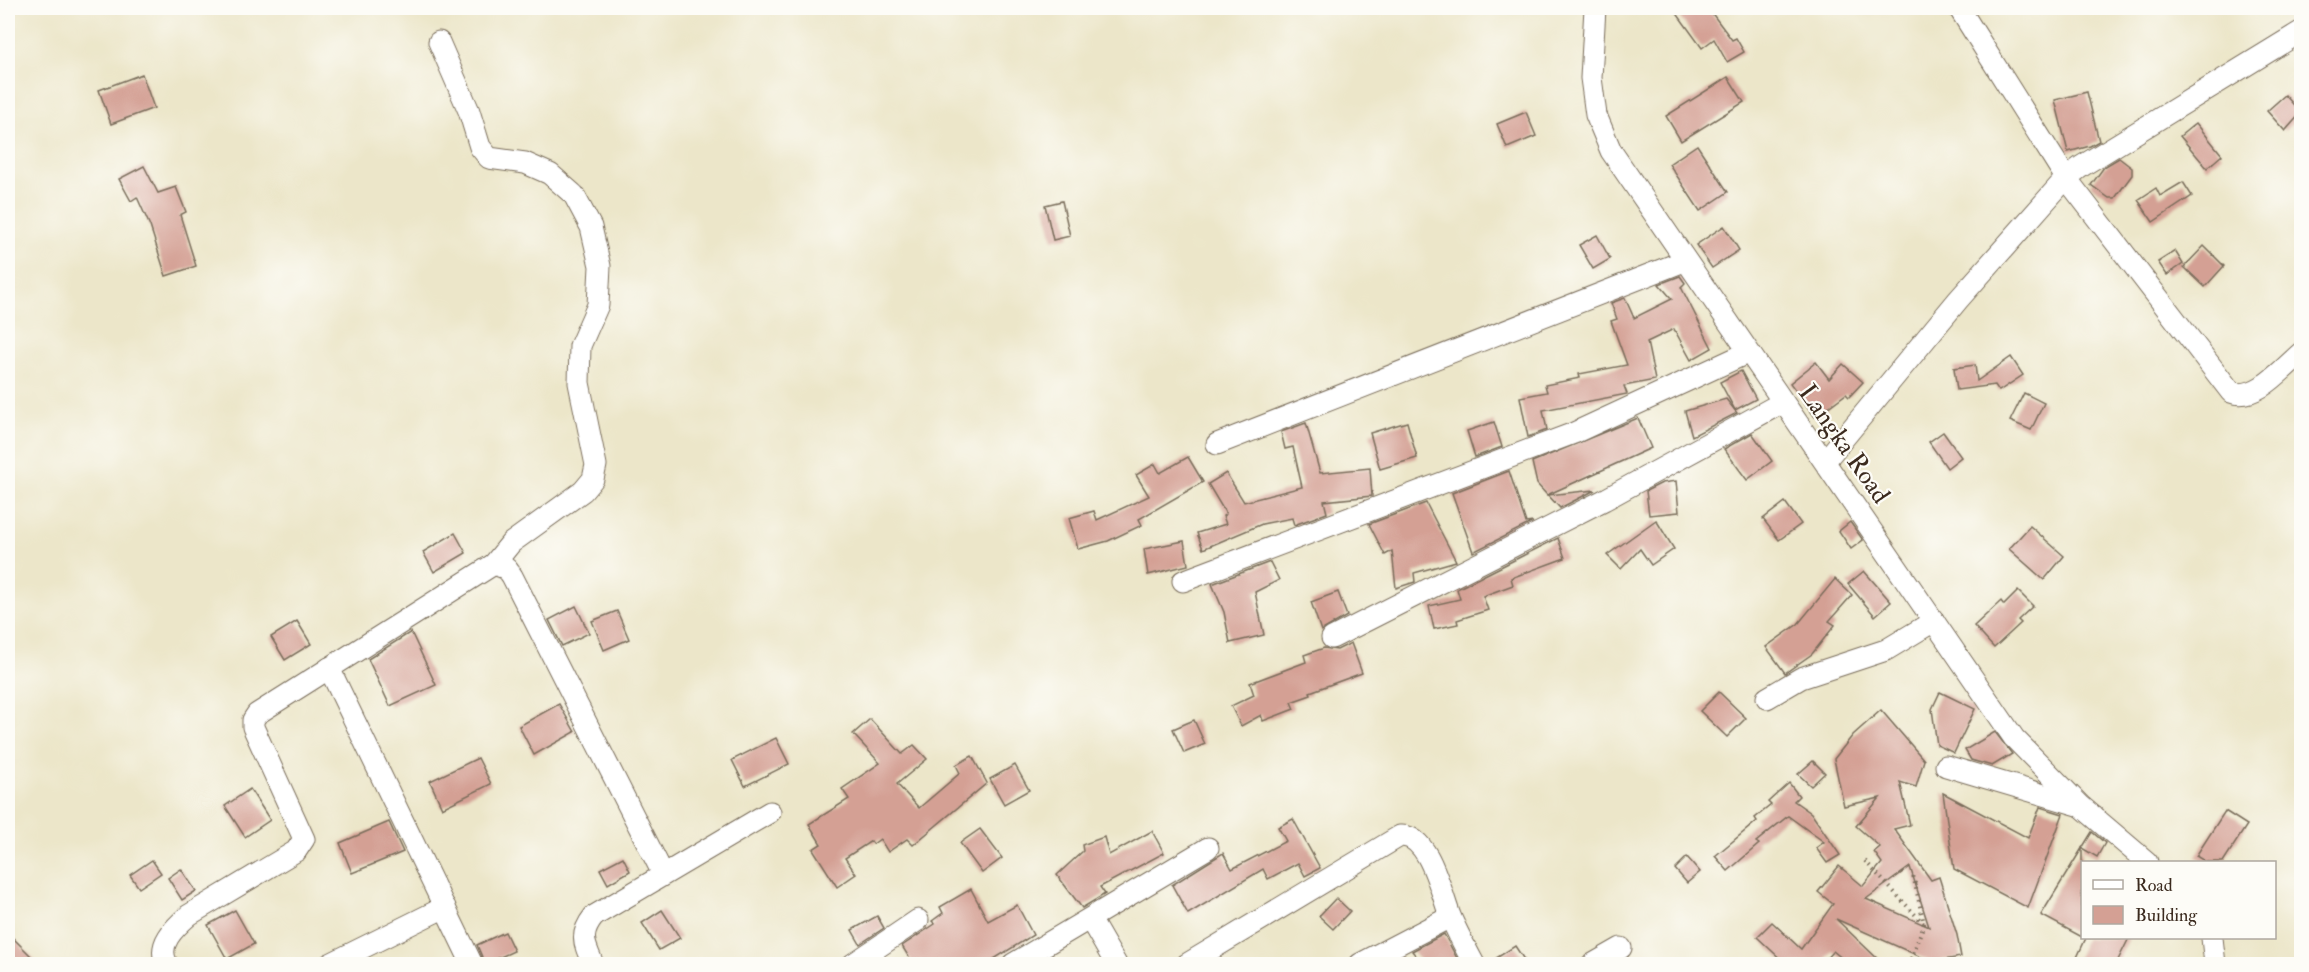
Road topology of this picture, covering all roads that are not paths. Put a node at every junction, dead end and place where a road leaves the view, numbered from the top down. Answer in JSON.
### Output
{"nodes":[{"id":1,"x":1594,"y":8,"type":"edge"},
{"id":2,"x":1959,"y":8,"type":"edge"},
{"id":3,"x":2301,"y":31,"type":"edge"},
{"id":4,"x":439,"y":42,"type":"dead end"},
{"id":5,"x":2066,"y":178,"type":"junction"},
{"id":6,"x":1684,"y":261,"type":"junction"},
{"id":7,"x":1747,"y":352,"type":"junction"},
{"id":8,"x":2301,"y":352,"type":"edge"},
{"id":9,"x":1783,"y":402,"type":"junction"},
{"id":10,"x":1217,"y":444,"type":"dead end"},
{"id":11,"x":1825,"y":462,"type":"junction"},
{"id":12,"x":494,"y":564,"type":"junction"},
{"id":13,"x":1184,"y":581,"type":"dead end"},
{"id":14,"x":1934,"y":621,"type":"junction"},
{"id":15,"x":1332,"y":638,"type":"dead end"},
{"id":16,"x":329,"y":668,"type":"junction"},
{"id":17,"x":1767,"y":698,"type":"dead end"},
{"id":18,"x":1946,"y":766,"type":"dead end"},
{"id":19,"x":2081,"y":806,"type":"junction"},
{"id":20,"x":770,"y":812,"type":"dead end"},
{"id":21,"x":1208,"y":848,"type":"dead end"},
{"id":22,"x":2146,"y":861,"type":"edge"},
{"id":23,"x":663,"y":873,"type":"junction"},
{"id":24,"x":445,"y":907,"type":"junction"},
{"id":25,"x":1450,"y":916,"type":"junction"},
{"id":26,"x":1090,"y":919,"type":"junction"},
{"id":27,"x":918,"y":920,"type":"dead end"},
{"id":28,"x":2212,"y":939,"type":"edge"},
{"id":29,"x":1621,"y":948,"type":"dead end"},
{"id":30,"x":158,"y":962,"type":"edge"},
{"id":31,"x":330,"y":964,"type":"edge"},
{"id":32,"x":472,"y":964,"type":"edge"},
{"id":33,"x":593,"y":964,"type":"edge"},
{"id":34,"x":853,"y":964,"type":"edge"},
{"id":35,"x":1013,"y":964,"type":"edge"},
{"id":36,"x":1116,"y":964,"type":"edge"},
{"id":37,"x":1187,"y":964,"type":"edge"},
{"id":38,"x":1360,"y":964,"type":"edge"},
{"id":39,"x":1474,"y":964,"type":"edge"},
{"id":40,"x":1593,"y":964,"type":"edge"},
{"id":41,"x":2215,"y":964,"type":"edge"}],
"edges":[{"from":1,"to":6,"type":"street","name":"Langka Road"},
{"from":2,"to":5,"type":"street"},
{"from":3,"to":5,"type":"street"},
{"from":4,"to":12,"type":"street"},
{"from":5,"to":8,"type":"street"},
{"from":5,"to":11,"type":"street"},
{"from":6,"to":7,"type":"street","name":"Langka Road"},
{"from":6,"to":10,"type":"street"},
{"from":7,"to":9,"type":"street","name":"Langka Road"},
{"from":7,"to":13,"type":"street"},
{"from":9,"to":11,"type":"street","name":"Langka Road"},
{"from":9,"to":15,"type":"street"},
{"from":11,"to":14,"type":"street","name":"Langka Road"},
{"from":12,"to":16,"type":"street"},
{"from":12,"to":23,"type":"street"},
{"from":14,"to":17,"type":"street"},
{"from":14,"to":19,"type":"street","name":"Langka Road"},
{"from":16,"to":24,"type":"street"},
{"from":16,"to":30,"type":"street"},
{"from":18,"to":19,"type":"street"},
{"from":19,"to":22,"type":"street","name":"Langka Road"},
{"from":20,"to":23,"type":"street"},
{"from":21,"to":26,"type":"street"},
{"from":23,"to":33,"type":"street"},
{"from":24,"to":31,"type":"street"},
{"from":24,"to":32,"type":"street"},
{"from":25,"to":37,"type":"street"},
{"from":25,"to":38,"type":"street"},
{"from":25,"to":39,"type":"street"},
{"from":26,"to":35,"type":"street"},
{"from":26,"to":36,"type":"street"},
{"from":27,"to":34,"type":"street"},
{"from":28,"to":41,"type":"street"},
{"from":29,"to":40,"type":"street"}]}
